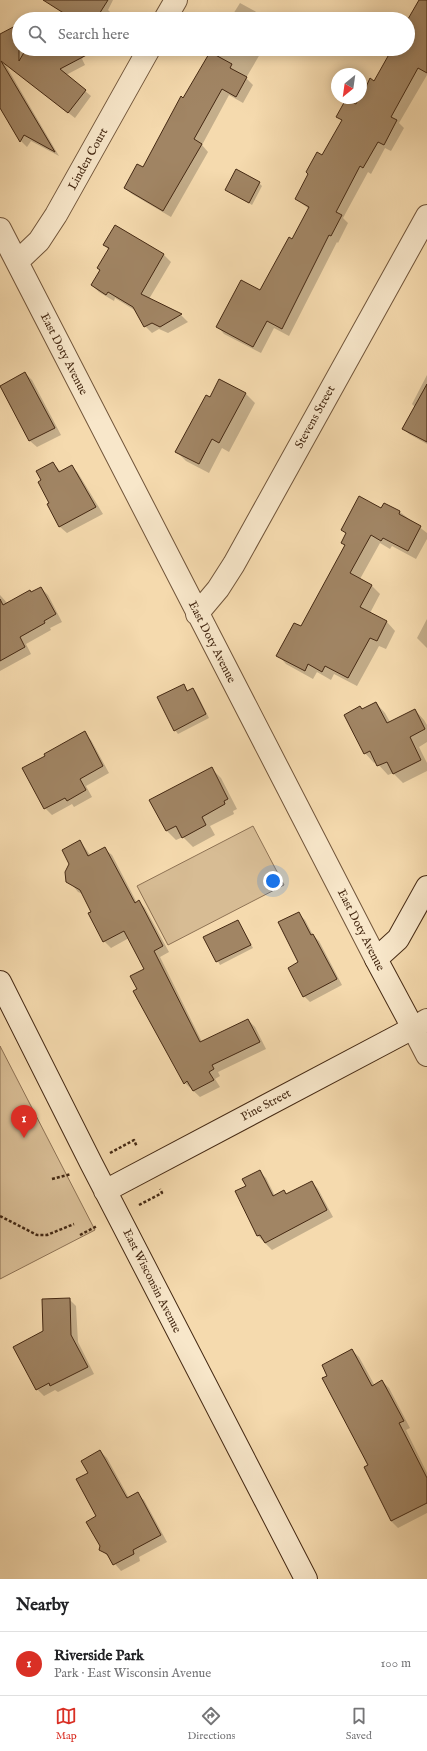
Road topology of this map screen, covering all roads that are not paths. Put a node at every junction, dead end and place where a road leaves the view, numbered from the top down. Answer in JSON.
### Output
{"nodes":[{"id":1,"x":176,"y":0,"type":"edge"},
{"id":2,"x":169,"y":12,"type":"edge"},
{"id":3,"x":145,"y":56,"type":"edge"},
{"id":4,"x":427,"y":216,"type":"edge"},
{"id":5,"x":0,"y":228,"type":"edge"},
{"id":6,"x":17,"y":262,"type":"junction"},
{"id":7,"x":197,"y":614,"type":"junction"},
{"id":8,"x":427,"y":887,"type":"edge"},
{"id":9,"x":376,"y":959,"type":"junction"},
{"id":10,"x":0,"y":982,"type":"edge"},
{"id":11,"x":420,"y":1024,"type":"edge"},
{"id":12,"x":427,"y":1055,"type":"edge"},
{"id":13,"x":105,"y":1191,"type":"junction"},
{"id":14,"x":306,"y":1579,"type":"edge"}],
"edges":[{"from":1,"to":2,"type":"street"},
{"from":3,"to":6,"type":"street","name":"Linden Court"},
{"from":4,"to":7,"type":"street","name":"Stevens Street"},
{"from":5,"to":6,"type":"street","name":"East Doty Avenue"},
{"from":6,"to":7,"type":"street","name":"East Doty Avenue"},
{"from":7,"to":9,"type":"street","name":"East Doty Avenue"},
{"from":8,"to":9,"type":"street"},
{"from":9,"to":11,"type":"street","name":"East Doty Avenue"},
{"from":10,"to":13,"type":"street","name":"East Wisconsin Avenue"},
{"from":11,"to":12,"type":"street","name":"East Doty Avenue"},
{"from":11,"to":13,"type":"street","name":"Pine Street"},
{"from":13,"to":14,"type":"street","name":"East Wisconsin Avenue"}]}
